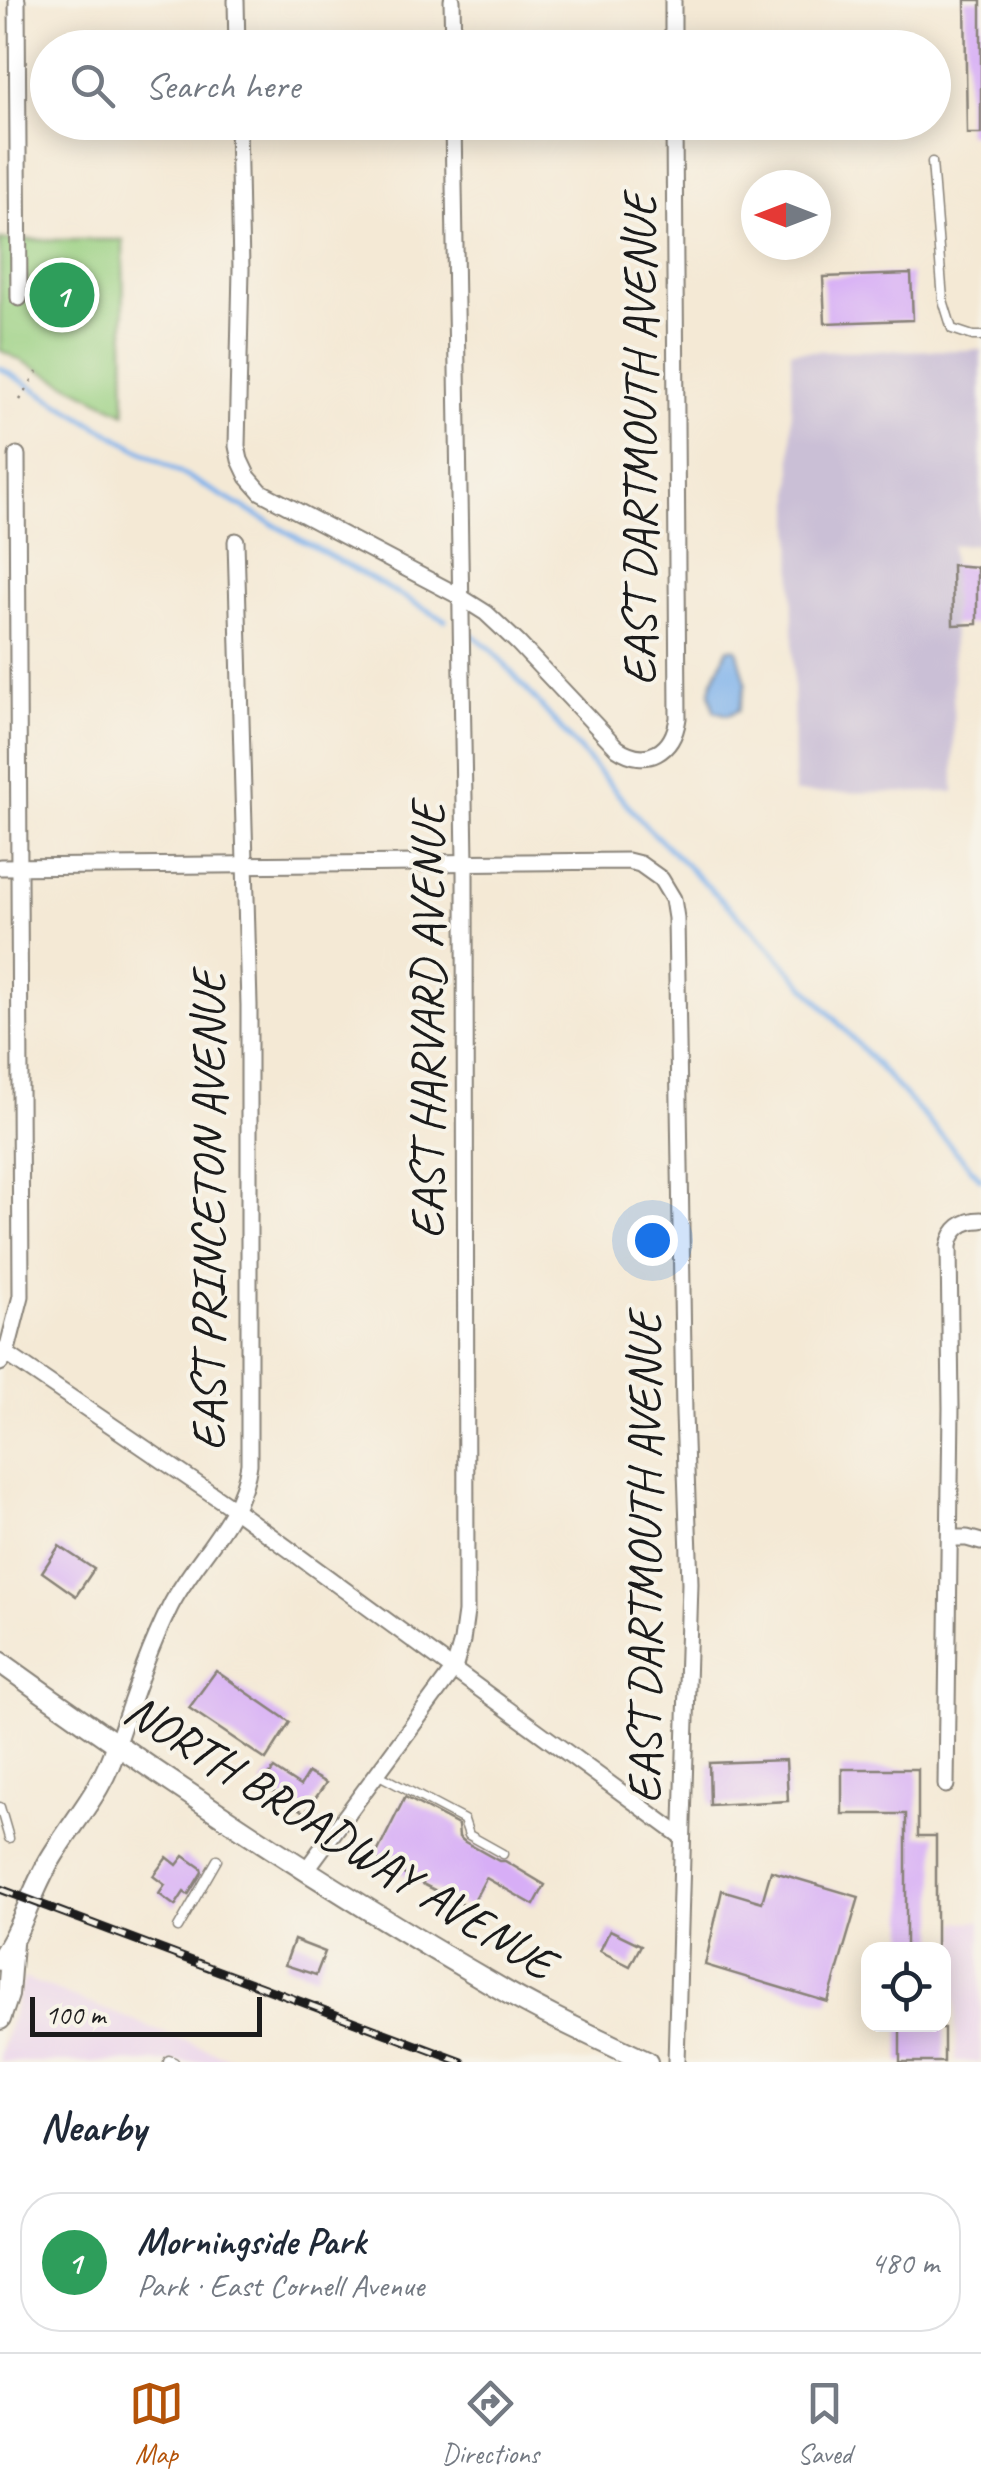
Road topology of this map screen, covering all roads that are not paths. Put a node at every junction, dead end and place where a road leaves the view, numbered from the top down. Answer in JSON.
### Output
{"nodes":[{"id":1,"x":16,"y":0,"type":"edge"},
{"id":2,"x":236,"y":0,"type":"edge"},
{"id":3,"x":452,"y":0,"type":"edge"},
{"id":4,"x":673,"y":0,"type":"edge"},
{"id":5,"x":237,"y":30,"type":"edge"},
{"id":6,"x":452,"y":30,"type":"edge"},
{"id":7,"x":673,"y":30,"type":"edge"},
{"id":8,"x":238,"y":140,"type":"edge"},
{"id":9,"x":453,"y":140,"type":"edge"},
{"id":10,"x":674,"y":140,"type":"edge"},
{"id":11,"x":932,"y":162,"type":"dead end"},
{"id":12,"x":18,"y":298,"type":"dead end"},
{"id":13,"x":981,"y":336,"type":"edge"},
{"id":14,"x":17,"y":455,"type":"dead end"},
{"id":15,"x":236,"y":540,"type":"dead end"},
{"id":16,"x":459,"y":596,"type":"junction"},
{"id":17,"x":464,"y":862,"type":"junction"},
{"id":18,"x":246,"y":864,"type":"junction"},
{"id":19,"x":0,"y":867,"type":"edge"},
{"id":20,"x":19,"y":867,"type":"junction"},
{"id":21,"x":981,"y":1220,"type":"edge"},
{"id":22,"x":2,"y":1356,"type":"edge"},
{"id":23,"x":234,"y":1509,"type":"junction"},
{"id":24,"x":950,"y":1538,"type":"junction"},
{"id":25,"x":981,"y":1542,"type":"edge"},
{"id":26,"x":0,"y":1662,"type":"edge"},
{"id":27,"x":454,"y":1669,"type":"junction"},
{"id":28,"x":116,"y":1746,"type":"junction"},
{"id":29,"x":376,"y":1774,"type":"junction"},
{"id":30,"x":946,"y":1785,"type":"dead end"},
{"id":31,"x":0,"y":1807,"type":"edge"},
{"id":32,"x":682,"y":1836,"type":"junction"},
{"id":33,"x":9,"y":1838,"type":"dead end"},
{"id":34,"x":502,"y":1854,"type":"dead end"},
{"id":35,"x":217,"y":1860,"type":"dead end"},
{"id":36,"x":306,"y":1870,"type":"junction"},
{"id":37,"x":178,"y":1928,"type":"dead end"},
{"id":38,"x":6,"y":1951,"type":"edge"},
{"id":39,"x":0,"y":2019,"type":"edge"},
{"id":40,"x":647,"y":2062,"type":"edge"},
{"id":41,"x":676,"y":2062,"type":"edge"}],
"edges":[{"from":1,"to":12,"type":"street"},
{"from":2,"to":5,"type":"street"},
{"from":3,"to":6,"type":"street"},
{"from":4,"to":7,"type":"street"},
{"from":8,"to":16,"type":"street"},
{"from":9,"to":16,"type":"street","name":"EAST HARVARD AVENUE"},
{"from":10,"to":16,"type":"street","name":"EAST DARTMOUTH AVENUE"},
{"from":11,"to":13,"type":"lane"},
{"from":14,"to":20,"type":"street"},
{"from":15,"to":18,"type":"street","name":"EAST PRINCETON AVENUE"},
{"from":16,"to":17,"type":"street","name":"EAST HARVARD AVENUE"},
{"from":17,"to":18,"type":"street"},
{"from":17,"to":27,"type":"street","name":"EAST HARVARD AVENUE"},
{"from":17,"to":32,"type":"street","name":"EAST DARTMOUTH AVENUE"},
{"from":18,"to":20,"type":"street"},
{"from":18,"to":23,"type":"street","name":"EAST PRINCETON AVENUE"},
{"from":19,"to":20,"type":"street"},
{"from":20,"to":22,"type":"street"},
{"from":21,"to":24,"type":"street"},
{"from":22,"to":23,"type":"street"},
{"from":23,"to":27,"type":"street"},
{"from":23,"to":28,"type":"street","name":"EAST PRINCETON AVENUE"},
{"from":24,"to":25,"type":"street"},
{"from":24,"to":30,"type":"street"},
{"from":26,"to":28,"type":"main road","name":"NORTH BROADWAY AVENUE"},
{"from":27,"to":29,"type":"street","name":"EAST HARVARD AVENUE"},
{"from":27,"to":32,"type":"street"},
{"from":28,"to":36,"type":"main road","name":"NORTH BROADWAY AVENUE"},
{"from":28,"to":38,"type":"main road","name":"EAST PRINCETON AVENUE"},
{"from":29,"to":34,"type":"lane"},
{"from":29,"to":36,"type":"street","name":"EAST HARVARD AVENUE"},
{"from":31,"to":33,"type":"lane"},
{"from":32,"to":41,"type":"street","name":"EAST DARTMOUTH AVENUE"},
{"from":35,"to":37,"type":"lane"},
{"from":36,"to":40,"type":"main road","name":"NORTH BROADWAY AVENUE"},
{"from":38,"to":39,"type":"main road","name":"EAST PRINCETON AVENUE"}]}
